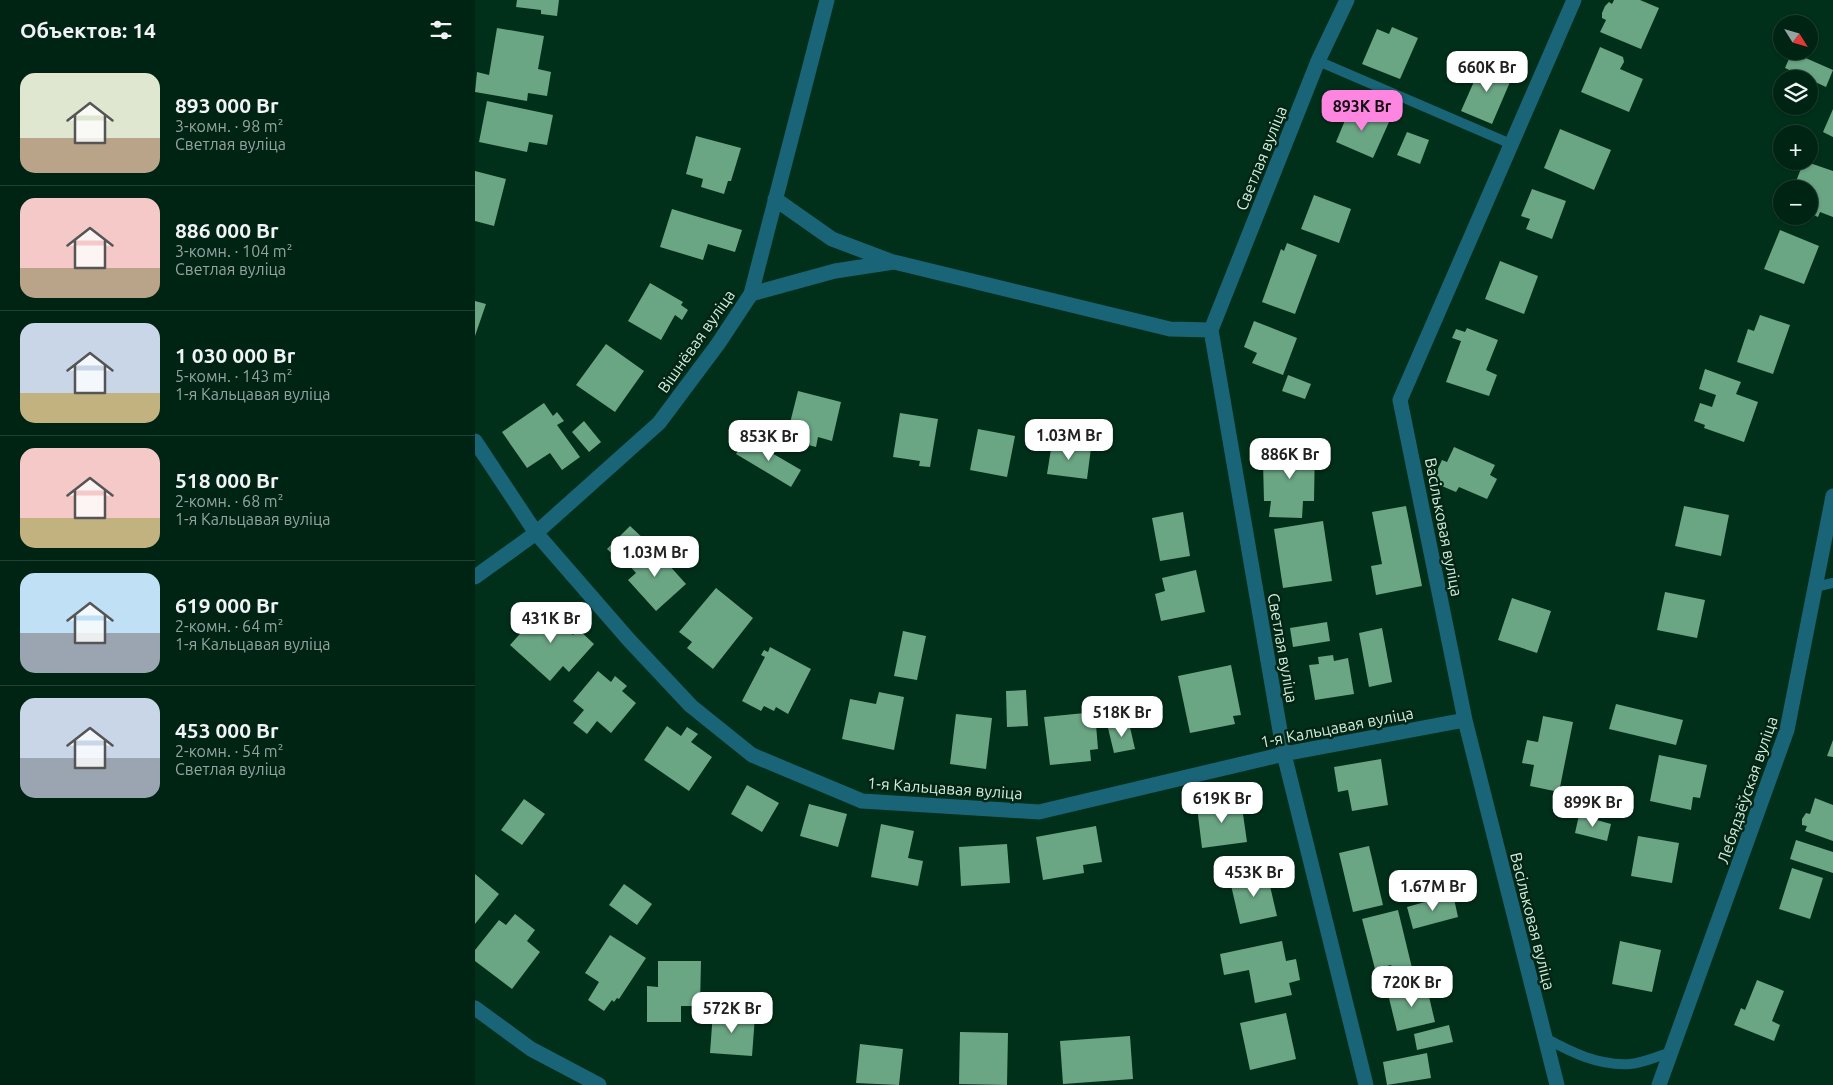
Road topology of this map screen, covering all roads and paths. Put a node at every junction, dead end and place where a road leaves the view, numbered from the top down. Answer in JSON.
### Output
{"nodes":[{"id":1,"x":827,"y":0,"type":"edge"},
{"id":2,"x":1347,"y":0,"type":"edge"},
{"id":3,"x":1574,"y":0,"type":"edge"},
{"id":4,"x":1318,"y":61,"type":"junction"},
{"id":5,"x":1511,"y":144,"type":"junction"},
{"id":6,"x":775,"y":199,"type":"junction"},
{"id":7,"x":894,"y":262,"type":"junction"},
{"id":8,"x":751,"y":294,"type":"junction"},
{"id":9,"x":1211,"y":330,"type":"junction"},
{"id":10,"x":475,"y":441,"type":"edge"},
{"id":11,"x":1833,"y":496,"type":"edge"},
{"id":12,"x":1829,"y":526,"type":"edge"},
{"id":13,"x":536,"y":532,"type":"junction"},
{"id":14,"x":475,"y":577,"type":"edge"},
{"id":15,"x":1833,"y":583,"type":"edge"},
{"id":16,"x":1815,"y":587,"type":"junction"},
{"id":17,"x":1465,"y":720,"type":"junction"},
{"id":18,"x":1284,"y":754,"type":"junction"},
{"id":19,"x":475,"y":1008,"type":"edge"},
{"id":20,"x":1545,"y":1038,"type":"junction"},
{"id":21,"x":1671,"y":1052,"type":"junction"},
{"id":22,"x":599,"y":1085,"type":"edge"},
{"id":23,"x":1366,"y":1085,"type":"edge"},
{"id":24,"x":1557,"y":1085,"type":"edge"},
{"id":25,"x":1659,"y":1085,"type":"edge"}],
"edges":[{"from":1,"to":6,"type":"street","name":"Вішнёвая вуліца"},
{"from":2,"to":4,"type":"street","name":"Светлая вуліца"},
{"from":3,"to":5,"type":"street","name":"Васільковая вуліца"},
{"from":4,"to":5,"type":"lane"},
{"from":4,"to":9,"type":"street","name":"Светлая вуліца"},
{"from":5,"to":17,"type":"street","name":"Васільковая вуліца"},
{"from":6,"to":7,"type":"street"},
{"from":6,"to":8,"type":"street","name":"Вішнёвая вуліца"},
{"from":7,"to":8,"type":"street"},
{"from":7,"to":9,"type":"street"},
{"from":8,"to":13,"type":"street","name":"Вішнёвая вуліца"},
{"from":9,"to":18,"type":"street","name":"Светлая вуліца"},
{"from":10,"to":13,"type":"street","name":"1-я Кальцавая вуліца"},
{"from":11,"to":12,"type":"street","name":"Лебядзёўская вуліца"},
{"from":12,"to":16,"type":"street","name":"Лебядзёўская вуліца"},
{"from":13,"to":14,"type":"street","name":"Вішнёвая вуліца"},
{"from":13,"to":18,"type":"street","name":"1-я Кальцавая вуліца"},
{"from":15,"to":16,"type":"lane"},
{"from":16,"to":21,"type":"street","name":"Лебядзёўская вуліца"},
{"from":17,"to":18,"type":"street","name":"1-я Кальцавая вуліца"},
{"from":17,"to":20,"type":"street","name":"Васільковая вуліца"},
{"from":18,"to":23,"type":"street","name":"Светлая вуліца"},
{"from":19,"to":22,"type":"street"},
{"from":20,"to":21,"type":"lane"},
{"from":20,"to":24,"type":"street","name":"Васільковая вуліца"},
{"from":21,"to":25,"type":"street","name":"Лебядзёўская вуліца"}]}
